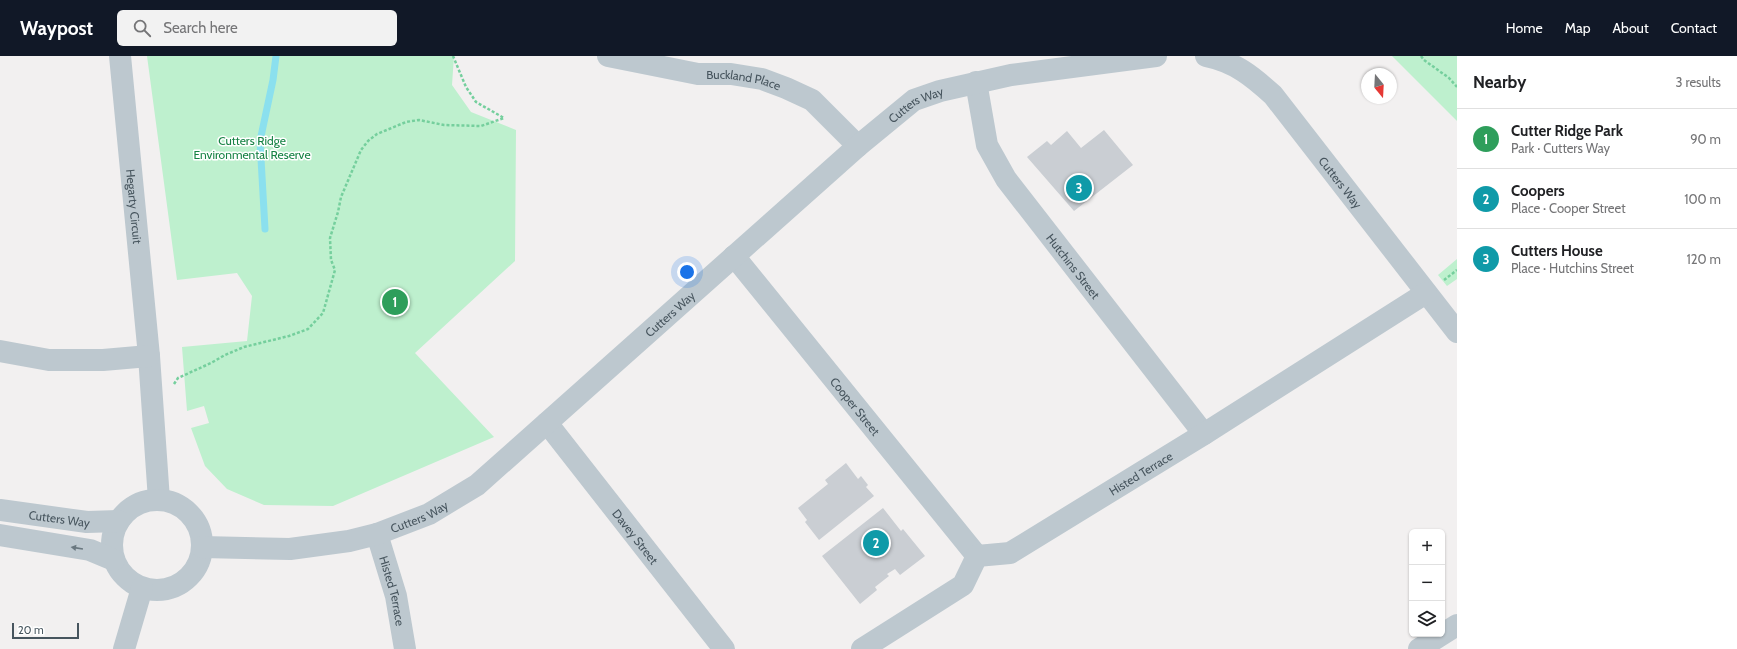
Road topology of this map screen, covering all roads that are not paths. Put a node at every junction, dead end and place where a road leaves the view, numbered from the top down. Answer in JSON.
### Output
{"nodes":[{"id":1,"x":120,"y":56,"type":"edge"},
{"id":2,"x":608,"y":56,"type":"edge"},
{"id":3,"x":1156,"y":56,"type":"edge"},
{"id":4,"x":1206,"y":56,"type":"edge"},
{"id":5,"x":976,"y":82,"type":"junction"},
{"id":6,"x":858,"y":146,"type":"junction"},
{"id":7,"x":734,"y":256,"type":"junction"},
{"id":8,"x":1426,"y":293,"type":"junction"},
{"id":9,"x":1457,"y":332,"type":"edge"},
{"id":10,"x":0,"y":351,"type":"edge"},
{"id":11,"x":149,"y":356,"type":"junction"},
{"id":12,"x":547,"y":423,"type":"junction"},
{"id":13,"x":1204,"y":434,"type":"junction"},
{"id":14,"x":159,"y":500,"type":"junction"},
{"id":15,"x":0,"y":510,"type":"edge"},
{"id":16,"x":119,"y":520,"type":"junction"},
{"id":17,"x":377,"y":534,"type":"junction"},
{"id":18,"x":0,"y":535,"type":"edge"},
{"id":19,"x":202,"y":547,"type":"junction"},
{"id":20,"x":977,"y":556,"type":"junction"},
{"id":21,"x":114,"y":560,"type":"junction"},
{"id":22,"x":142,"y":588,"type":"junction"},
{"id":23,"x":1457,"y":625,"type":"edge"},
{"id":24,"x":124,"y":649,"type":"edge"},
{"id":25,"x":405,"y":649,"type":"edge"},
{"id":26,"x":724,"y":649,"type":"edge"},
{"id":27,"x":862,"y":649,"type":"edge"},
{"id":28,"x":1419,"y":649,"type":"edge"}],
"edges":[{"from":1,"to":11,"type":"street","name":"Hegarty Circuit"},
{"from":2,"to":6,"type":"street","name":"Buckland Place"},
{"from":3,"to":5,"type":"street","name":"Cutters Way"},
{"from":4,"to":8,"type":"street","name":"Cutters Way"},
{"from":5,"to":6,"type":"street","name":"Cutters Way"},
{"from":5,"to":13,"type":"street","name":"Hutchins Street"},
{"from":6,"to":7,"type":"street","name":"Cutters Way"},
{"from":7,"to":12,"type":"street","name":"Cutters Way"},
{"from":7,"to":20,"type":"street","name":"Cooper Street"},
{"from":8,"to":9,"type":"street","name":"Cutters Way"},
{"from":8,"to":13,"type":"street","name":"Histed Terrace"},
{"from":10,"to":11,"type":"street"},
{"from":11,"to":14,"type":"street","name":"Hegarty Circuit"},
{"from":12,"to":17,"type":"street","name":"Cutters Way"},
{"from":12,"to":26,"type":"street","name":"Davey Street"},
{"from":13,"to":20,"type":"street","name":"Histed Terrace"},
{"from":14,"to":16,"type":"street"},
{"from":14,"to":19,"type":"street"},
{"from":15,"to":16,"type":"street","name":"Cutters Way"},
{"from":16,"to":21,"type":"street"},
{"from":17,"to":19,"type":"street","name":"Cutters Way"},
{"from":17,"to":25,"type":"street","name":"Histed Terrace"},
{"from":21,"to":18,"type":"street","one_way":true},
{"from":19,"to":22,"type":"street"},
{"from":20,"to":27,"type":"street"},
{"from":21,"to":22,"type":"street"},
{"from":22,"to":24,"type":"street"},
{"from":23,"to":28,"type":"street"}]}
